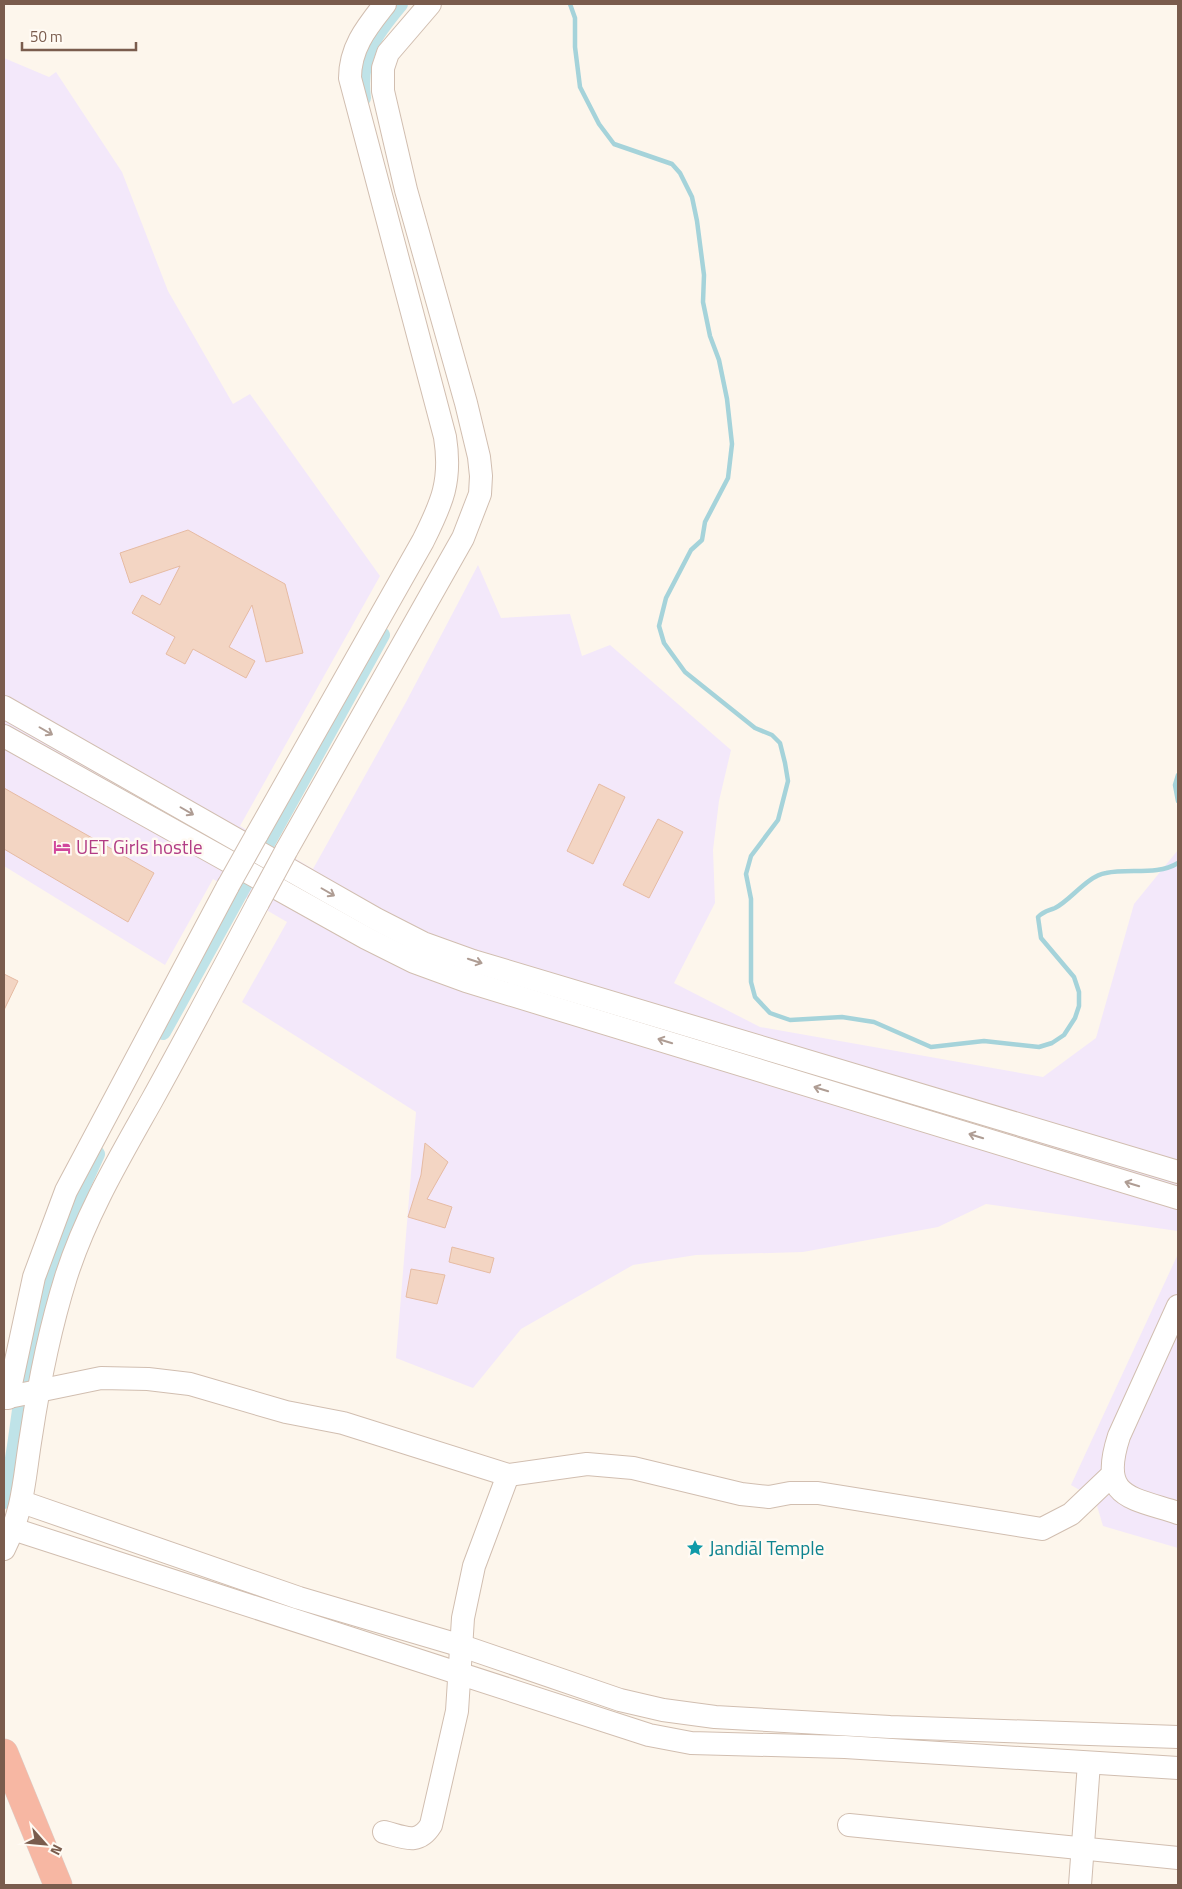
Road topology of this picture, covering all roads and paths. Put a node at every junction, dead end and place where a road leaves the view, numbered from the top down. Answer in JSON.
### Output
{"nodes":[{"id":1,"x":385,"y":4,"type":"edge"},
{"id":2,"x":430,"y":4,"type":"edge"},
{"id":3,"x":4,"y":707,"type":"edge"},
{"id":4,"x":4,"y":736,"type":"edge"},
{"id":5,"x":1132,"y":1158,"type":"junction"},
{"id":6,"x":1178,"y":1158,"type":"edge"},
{"id":7,"x":1178,"y":1172,"type":"edge"},
{"id":8,"x":1178,"y":1198,"type":"edge"},
{"id":9,"x":1178,"y":1306,"type":"edge"},
{"id":10,"x":20,"y":1395,"type":"edge"},
{"id":11,"x":508,"y":1475,"type":"junction"},
{"id":12,"x":1112,"y":1475,"type":"junction"},
{"id":13,"x":22,"y":1502,"type":"junction"},
{"id":14,"x":1178,"y":1514,"type":"edge"},
{"id":15,"x":8,"y":1539,"type":"edge"},
{"id":16,"x":461,"y":1659,"type":"junction"},
{"id":17,"x":1178,"y":1737,"type":"edge"},
{"id":18,"x":4,"y":1753,"type":"edge"},
{"id":19,"x":1089,"y":1763,"type":"junction"},
{"id":20,"x":1178,"y":1768,"type":"edge"},
{"id":21,"x":849,"y":1825,"type":"dead end"},
{"id":22,"x":384,"y":1832,"type":"dead end"},
{"id":23,"x":1083,"y":1847,"type":"junction"},
{"id":24,"x":1178,"y":1858,"type":"edge"},
{"id":25,"x":58,"y":1885,"type":"edge"},
{"id":26,"x":1080,"y":1885,"type":"edge"}],
"edges":[{"from":1,"to":10,"type":"street","bridge":true},
{"from":2,"to":10,"type":"street","bridge":true},
{"from":3,"to":5,"type":"street","one_way":true},
{"from":8,"to":4,"type":"street","one_way":true},
{"from":5,"to":6,"type":"street"},
{"from":5,"to":7,"type":"street"},
{"from":9,"to":12,"type":"street"},
{"from":10,"to":11,"type":"street"},
{"from":10,"to":13,"type":"street"},
{"from":11,"to":12,"type":"street"},
{"from":11,"to":16,"type":"street"},
{"from":12,"to":14,"type":"street"},
{"from":13,"to":15,"type":"street"},
{"from":13,"to":16,"type":"street"},
{"from":15,"to":16,"type":"street"},
{"from":16,"to":17,"type":"street"},
{"from":16,"to":19,"type":"street"},
{"from":16,"to":22,"type":"street"},
{"from":18,"to":25,"type":"highway"},
{"from":19,"to":20,"type":"street"},
{"from":19,"to":23,"type":"street"},
{"from":21,"to":23,"type":"street"},
{"from":23,"to":24,"type":"street"},
{"from":23,"to":26,"type":"street"}]}
